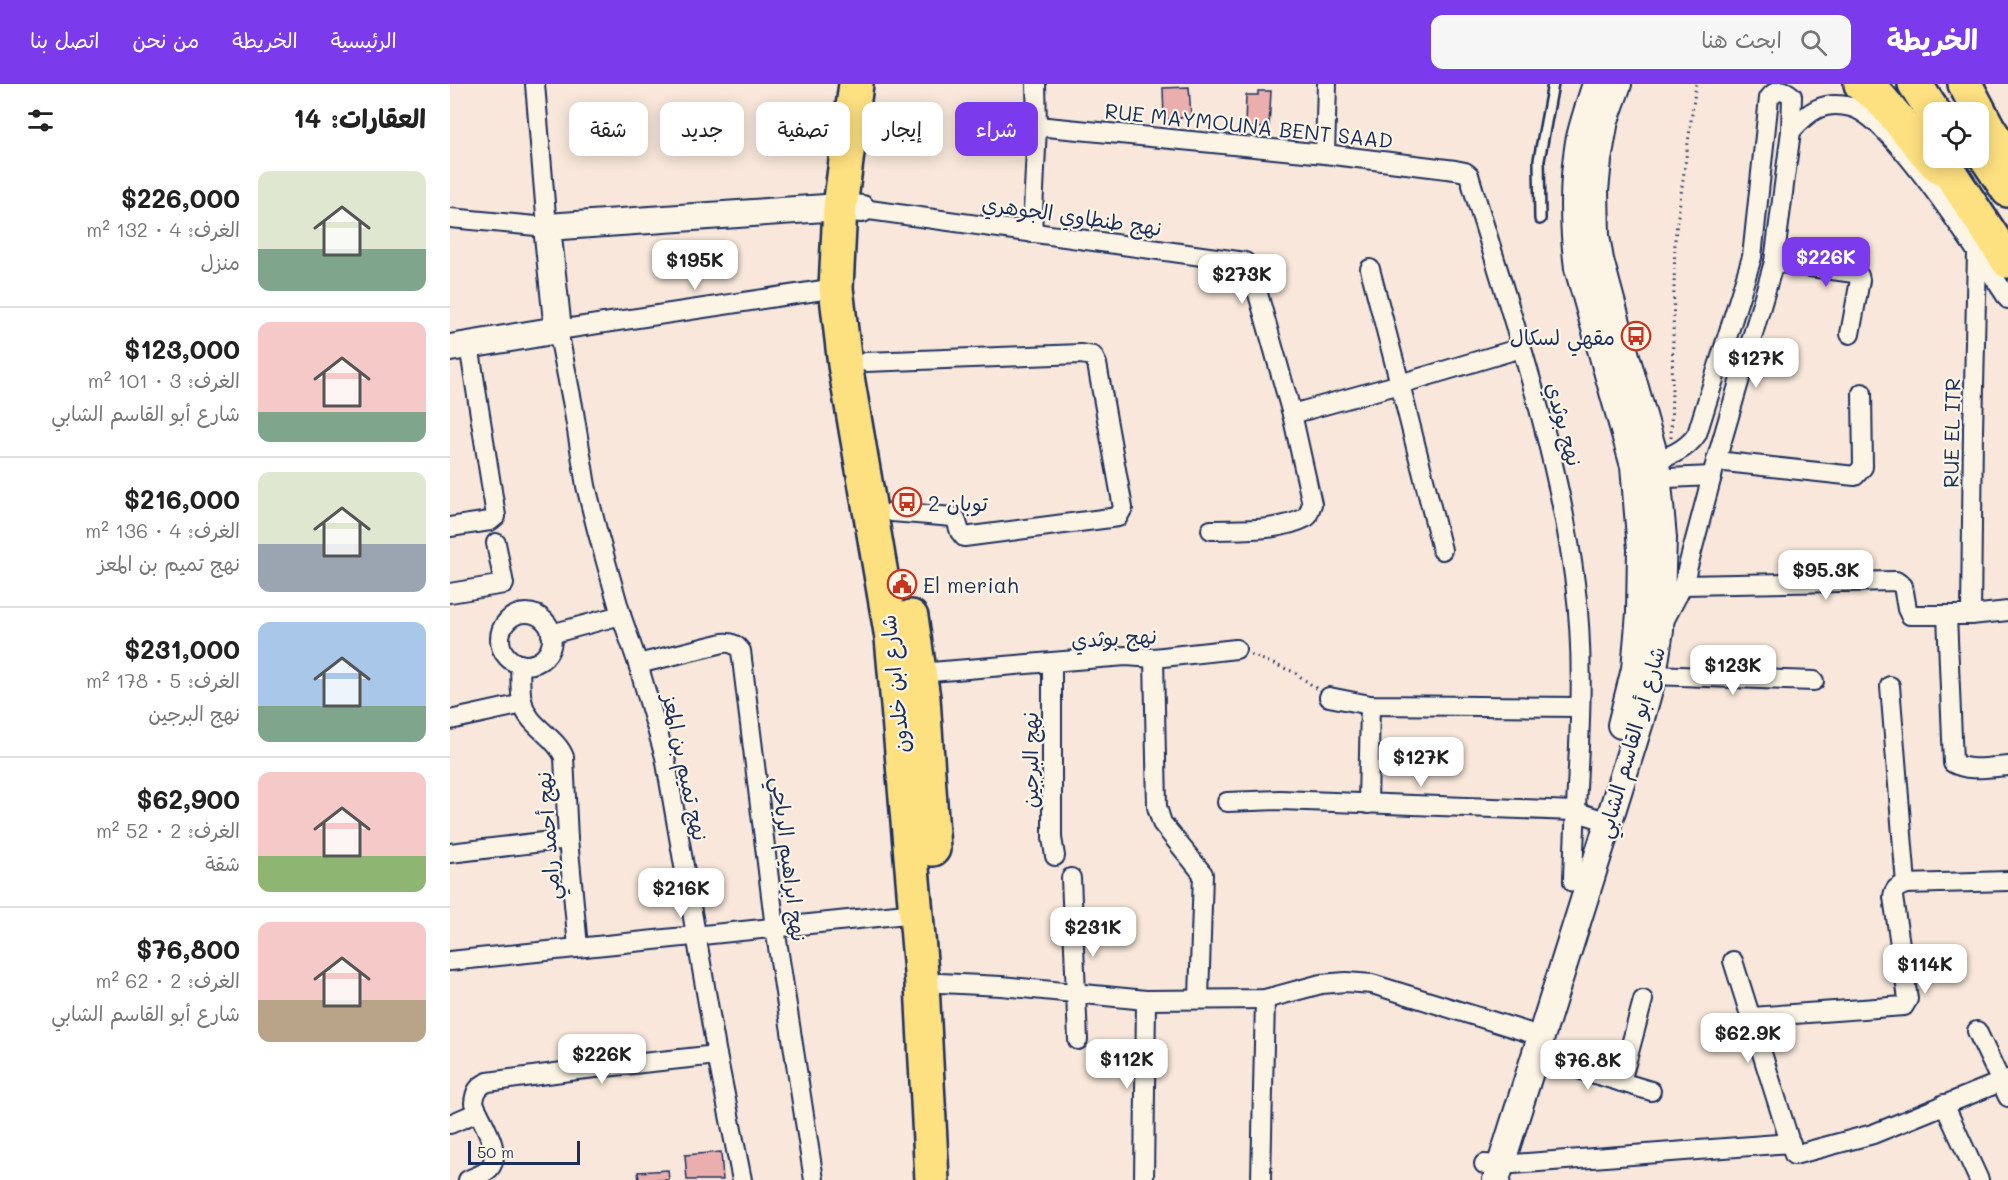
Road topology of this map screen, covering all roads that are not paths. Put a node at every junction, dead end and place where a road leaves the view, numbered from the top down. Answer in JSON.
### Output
{"nodes":[{"id":1,"x":535,"y":84,"type":"edge"},
{"id":2,"x":856,"y":84,"type":"edge"},
{"id":3,"x":876,"y":84,"type":"edge"},
{"id":4,"x":1036,"y":84,"type":"edge"},
{"id":5,"x":1327,"y":84,"type":"edge"},
{"id":6,"x":1553,"y":84,"type":"edge"},
{"id":7,"x":1596,"y":84,"type":"edge"},
{"id":8,"x":1618,"y":84,"type":"edge"},
{"id":9,"x":1861,"y":84,"type":"edge"},
{"id":10,"x":1892,"y":84,"type":"edge"},
{"id":11,"x":1915,"y":84,"type":"edge"},
{"id":12,"x":1939,"y":84,"type":"edge"},
{"id":13,"x":1960,"y":84,"type":"edge"},
{"id":14,"x":1965,"y":84,"type":"edge"},
{"id":15,"x":1036,"y":102,"type":"edge"},
{"id":16,"x":1927,"y":102,"type":"edge"},
{"id":17,"x":1951,"y":102,"type":"edge"},
{"id":18,"x":1038,"y":126,"type":"edge"},
{"id":19,"x":1923,"y":126,"type":"edge"},
{"id":20,"x":1791,"y":131,"type":"junction"},
{"id":21,"x":1992,"y":137,"type":"edge"},
{"id":22,"x":1923,"y":149,"type":"edge"},
{"id":23,"x":1325,"y":154,"type":"junction"},
{"id":24,"x":1036,"y":156,"type":"edge"},
{"id":25,"x":1951,"y":168,"type":"edge"},
{"id":26,"x":1955,"y":168,"type":"edge"},
{"id":27,"x":1455,"y":170,"type":"joint"},
{"id":28,"x":2008,"y":190,"type":"edge"},
{"id":29,"x":851,"y":208,"type":"junction"},
{"id":30,"x":450,"y":218,"type":"edge"},
{"id":31,"x":1540,"y":219,"type":"dead end"},
{"id":32,"x":547,"y":227,"type":"junction"},
{"id":33,"x":2008,"y":228,"type":"edge"},
{"id":34,"x":1032,"y":233,"type":"junction"},
{"id":35,"x":1993,"y":257,"type":"edge"},
{"id":36,"x":1774,"y":262,"type":"junction"},
{"id":37,"x":1370,"y":269,"type":"dead end"},
{"id":38,"x":836,"y":288,"type":"junction"},
{"id":39,"x":2008,"y":299,"type":"edge"},
{"id":40,"x":558,"y":330,"type":"junction"},
{"id":41,"x":1850,"y":334,"type":"dead end"},
{"id":42,"x":459,"y":346,"type":"edge"},
{"id":43,"x":1521,"y":348,"type":"junction"},
{"id":44,"x":866,"y":362,"type":"junction"},
{"id":45,"x":1400,"y":384,"type":"junction"},
{"id":46,"x":1862,"y":393,"type":"dead end"},
{"id":47,"x":1292,"y":414,"type":"junction"},
{"id":48,"x":1651,"y":468,"type":"junction"},
{"id":49,"x":1714,"y":468,"type":"junction"},
{"id":50,"x":892,"y":512,"type":"junction"},
{"id":51,"x":450,"y":527,"type":"edge"},
{"id":52,"x":1212,"y":530,"type":"dead end"},
{"id":53,"x":496,"y":543,"type":"dead end"},
{"id":54,"x":1442,"y":550,"type":"dead end"},
{"id":55,"x":504,"y":584,"type":"junction"},
{"id":56,"x":1683,"y":585,"type":"junction"},
{"id":57,"x":450,"y":593,"type":"edge"},
{"id":58,"x":2008,"y":611,"type":"edge"},
{"id":59,"x":621,"y":615,"type":"junction"},
{"id":60,"x":1947,"y":615,"type":"junction"},
{"id":61,"x":1971,"y":615,"type":"junction"},
{"id":62,"x":511,"y":617,"type":"junction"},
{"id":63,"x":1660,"y":630,"type":"junction"},
{"id":64,"x":551,"y":634,"type":"junction"},
{"id":65,"x":1236,"y":649,"type":"road end"},
{"id":66,"x":1154,"y":658,"type":"junction"},
{"id":67,"x":1052,"y":663,"type":"junction"},
{"id":68,"x":520,"y":664,"type":"junction"},
{"id":69,"x":638,"y":664,"type":"junction"},
{"id":70,"x":919,"y":673,"type":"junction"},
{"id":71,"x":1653,"y":675,"type":"junction"},
{"id":72,"x":1814,"y":681,"type":"dead end"},
{"id":73,"x":1890,"y":687,"type":"dead end"},
{"id":74,"x":1329,"y":697,"type":"road end"},
{"id":75,"x":523,"y":704,"type":"junction"},
{"id":76,"x":1370,"y":705,"type":"junction"},
{"id":77,"x":1580,"y":707,"type":"junction"},
{"id":78,"x":450,"y":720,"type":"edge"},
{"id":79,"x":2008,"y":766,"type":"edge"},
{"id":80,"x":1227,"y":802,"type":"dead end"},
{"id":81,"x":1368,"y":804,"type":"junction"},
{"id":82,"x":1592,"y":817,"type":"junction"},
{"id":83,"x":568,"y":839,"type":"junction"},
{"id":84,"x":450,"y":853,"type":"edge"},
{"id":85,"x":1055,"y":856,"type":"dead end"},
{"id":86,"x":1071,"y":878,"type":"dead end"},
{"id":87,"x":1906,"y":884,"type":"junction"},
{"id":88,"x":2007,"y":886,"type":"edge"},
{"id":89,"x":916,"y":913,"type":"junction"},
{"id":90,"x":775,"y":928,"type":"junction"},
{"id":91,"x":695,"y":936,"type":"junction"},
{"id":92,"x":578,"y":948,"type":"junction"},
{"id":93,"x":450,"y":961,"type":"edge"},
{"id":94,"x":1733,"y":961,"type":"dead end"},
{"id":95,"x":940,"y":983,"type":"junction"},
{"id":96,"x":1077,"y":993,"type":"junction"},
{"id":97,"x":1199,"y":998,"type":"junction"},
{"id":98,"x":1265,"y":999,"type":"junction"},
{"id":99,"x":1146,"y":1000,"type":"junction"},
{"id":100,"x":1643,"y":1000,"type":"dead end"},
{"id":101,"x":1752,"y":1017,"type":"junction"},
{"id":102,"x":1977,"y":1031,"type":"dead end"},
{"id":103,"x":1527,"y":1032,"type":"junction"},
{"id":104,"x":1078,"y":1040,"type":"dead end"},
{"id":105,"x":717,"y":1056,"type":"junction"},
{"id":106,"x":1535,"y":1056,"type":"junction"},
{"id":107,"x":1621,"y":1082,"type":"junction"},
{"id":108,"x":2005,"y":1086,"type":"edge"},
{"id":109,"x":1651,"y":1091,"type":"dead end"},
{"id":110,"x":1944,"y":1104,"type":"junction"},
{"id":111,"x":478,"y":1112,"type":"junction"},
{"id":112,"x":450,"y":1124,"type":"edge"},
{"id":113,"x":1791,"y":1143,"type":"junction"},
{"id":114,"x":1490,"y":1172,"type":"edge"},
{"id":115,"x":946,"y":1176,"type":"edge"},
{"id":116,"x":468,"y":1180,"type":"edge"},
{"id":117,"x":742,"y":1180,"type":"edge"},
{"id":118,"x":814,"y":1180,"type":"edge"},
{"id":119,"x":1144,"y":1180,"type":"edge"},
{"id":120,"x":1261,"y":1180,"type":"edge"},
{"id":121,"x":1979,"y":1180,"type":"edge"}],
"edges":[{"from":1,"to":32,"type":"street"},
{"from":2,"to":29,"type":"highway","name":"شارع ابن خلدون"},
{"from":3,"to":29,"type":"highway","name":"شارع ابن خلدون"},
{"from":4,"to":15,"type":"street"},
{"from":5,"to":23,"type":"street"},
{"from":6,"to":31,"type":"lane"},
{"from":7,"to":48,"type":"street","name":"شارع أبو القاسم الشابي"},
{"from":8,"to":48,"type":"street","name":"شارع أبو القاسم الشابي"},
{"from":9,"to":22,"type":"highway"},
{"from":10,"to":19,"type":"highway"},
{"from":11,"to":16,"type":"highway"},
{"from":12,"to":17,"type":"highway"},
{"from":13,"to":21,"type":"highway"},
{"from":14,"to":21,"type":"highway"},
{"from":18,"to":23,"type":"street","name":"RUE MAYMOUNA BENT SAAD"},
{"from":20,"to":35,"type":"street"},
{"from":20,"to":36,"type":"street"},
{"from":20,"to":48,"type":"street"},
{"from":21,"to":28,"type":"highway"},
{"from":23,"to":27,"type":"street","name":"RUE MAYMOUNA BENT SAAD"},
{"from":24,"to":34,"type":"street"},
{"from":25,"to":35,"type":"highway"},
{"from":26,"to":33,"type":"highway"},
{"from":27,"to":43,"type":"street","name":"نهج بوثدي"},
{"from":29,"to":32,"type":"street"},
{"from":29,"to":34,"type":"street","name":"نهج طنطاوي الجوهري"},
{"from":29,"to":38,"type":"highway","name":"شارع ابن خلدون"},
{"from":29,"to":44,"type":"highway","name":"شارع ابن خلدون"},
{"from":30,"to":32,"type":"street"},
{"from":32,"to":40,"type":"street"},
{"from":34,"to":47,"type":"street","name":"نهج طنطاوي الجوهري"},
{"from":35,"to":39,"type":"street"},
{"from":35,"to":61,"type":"street","name":"RUE EL ITR"},
{"from":36,"to":41,"type":"street"},
{"from":36,"to":49,"type":"street"},
{"from":37,"to":45,"type":"street"},
{"from":38,"to":40,"type":"street"},
{"from":38,"to":89,"type":"highway","name":"شارع ابن خلدون"},
{"from":40,"to":42,"type":"street"},
{"from":40,"to":59,"type":"street","name":"نهج تميم بن المعز"},
{"from":42,"to":51,"type":"street"},
{"from":43,"to":45,"type":"street"},
{"from":43,"to":77,"type":"street","name":"نهج بوثدي"},
{"from":44,"to":50,"type":"highway","name":"شارع ابن خلدون"},
{"from":44,"to":50,"type":"street"},
{"from":45,"to":47,"type":"street"},
{"from":45,"to":54,"type":"street"},
{"from":46,"to":49,"type":"street"},
{"from":47,"to":52,"type":"street"},
{"from":48,"to":49,"type":"street"},
{"from":48,"to":63,"type":"street","name":"شارع أبو القاسم الشابي"},
{"from":48,"to":82,"type":"street","name":"شارع أبو القاسم الشابي"},
{"from":49,"to":56,"type":"street"},
{"from":50,"to":70,"type":"highway","name":"شارع ابن خلدون"},
{"from":53,"to":55,"type":"street"},
{"from":55,"to":57,"type":"street"},
{"from":55,"to":62,"type":"street"},
{"from":56,"to":60,"type":"street"},
{"from":56,"to":63,"type":"street"},
{"from":58,"to":61,"type":"street"},
{"from":59,"to":64,"type":"street"},
{"from":59,"to":69,"type":"street","name":"نهج تميم بن المعز"},
{"from":60,"to":61,"type":"street"},
{"from":60,"to":79,"type":"street"},
{"from":62,"to":64,"type":"street"},
{"from":62,"to":68,"type":"street"},
{"from":63,"to":71,"type":"street","name":"شارع أبو القاسم الشابي"},
{"from":64,"to":68,"type":"street"},
{"from":65,"to":66,"type":"street","name":"نهج بوثدي"},
{"from":66,"to":67,"type":"street","name":"نهج بوثدي"},
{"from":66,"to":97,"type":"street"},
{"from":67,"to":70,"type":"street","name":"نهج بوثدي"},
{"from":67,"to":85,"type":"street","name":"نهج البرجين"},
{"from":68,"to":75,"type":"street"},
{"from":69,"to":90,"type":"street","name":"نهج ابراهيم الرياحي"},
{"from":69,"to":91,"type":"street","name":"نهج تميم بن المعز"},
{"from":70,"to":95,"type":"highway","name":"شارع ابن خلدون"},
{"from":71,"to":72,"type":"street"},
{"from":71,"to":82,"type":"street","name":"شارع أبو القاسم الشابي"},
{"from":73,"to":87,"type":"street"},
{"from":74,"to":76,"type":"street"},
{"from":75,"to":78,"type":"street"},
{"from":75,"to":83,"type":"street","name":"نهج أحمد رامي"},
{"from":76,"to":77,"type":"street"},
{"from":76,"to":81,"type":"street"},
{"from":77,"to":82,"type":"street","name":"نهج بوثدي"},
{"from":80,"to":81,"type":"street"},
{"from":81,"to":82,"type":"street"},
{"from":82,"to":103,"type":"street","name":"شارع أبو القاسم الشابي"},
{"from":82,"to":106,"type":"street","name":"شارع أبو القاسم الشابي"},
{"from":83,"to":84,"type":"street"},
{"from":83,"to":92,"type":"street","name":"نهج أحمد رامي"},
{"from":86,"to":96,"type":"street"},
{"from":87,"to":88,"type":"street"},
{"from":87,"to":101,"type":"street"},
{"from":89,"to":90,"type":"street"},
{"from":89,"to":115,"type":"highway","name":"شارع ابن خلدون"},
{"from":90,"to":91,"type":"street"},
{"from":90,"to":118,"type":"street","name":"نهج ابراهيم الرياحي"},
{"from":91,"to":92,"type":"street"},
{"from":91,"to":105,"type":"street","name":"نهج تميم بن المعز"},
{"from":92,"to":93,"type":"street"},
{"from":94,"to":101,"type":"street"},
{"from":95,"to":96,"type":"street"},
{"from":95,"to":115,"type":"highway","name":"شارع ابن خلدون"},
{"from":96,"to":99,"type":"street"},
{"from":96,"to":104,"type":"street"},
{"from":97,"to":98,"type":"street"},
{"from":97,"to":99,"type":"street"},
{"from":98,"to":103,"type":"street"},
{"from":98,"to":120,"type":"street"},
{"from":99,"to":119,"type":"street"},
{"from":100,"to":107,"type":"street"},
{"from":101,"to":113,"type":"street"},
{"from":102,"to":108,"type":"street"},
{"from":103,"to":114,"type":"street","name":"شارع أبو القاسم الشابي"},
{"from":105,"to":111,"type":"street"},
{"from":105,"to":117,"type":"street","name":"نهج تميم بن المعز"},
{"from":106,"to":107,"type":"street"},
{"from":106,"to":114,"type":"street","name":"شارع أبو القاسم الشابي"},
{"from":107,"to":109,"type":"street"},
{"from":108,"to":110,"type":"street"},
{"from":110,"to":113,"type":"street"},
{"from":110,"to":121,"type":"street"},
{"from":111,"to":112,"type":"street"},
{"from":111,"to":116,"type":"street"},
{"from":113,"to":114,"type":"street"}]}
